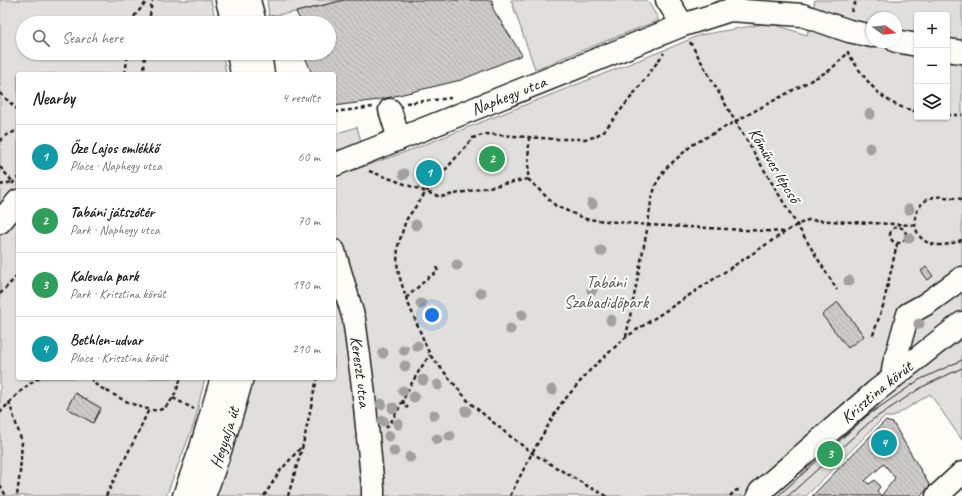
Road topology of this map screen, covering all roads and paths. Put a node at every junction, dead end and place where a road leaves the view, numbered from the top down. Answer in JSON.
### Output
{"nodes":[{"id":1,"x":148,"y":0,"type":"edge"},
{"id":2,"x":152,"y":0,"type":"edge"},
{"id":3,"x":227,"y":0,"type":"edge"},
{"id":4,"x":249,"y":0,"type":"edge"},
{"id":5,"x":667,"y":0,"type":"edge"},
{"id":6,"x":756,"y":0,"type":"edge"},
{"id":7,"x":730,"y":10,"type":"junction"},
{"id":8,"x":135,"y":16,"type":"edge"},
{"id":9,"x":150,"y":16,"type":"edge"},
{"id":10,"x":231,"y":16,"type":"edge"},
{"id":11,"x":253,"y":16,"type":"edge"},
{"id":12,"x":683,"y":25,"type":"junction"},
{"id":13,"x":866,"y":35,"type":"edge"},
{"id":14,"x":902,"y":41,"type":"edge"},
{"id":15,"x":914,"y":44,"type":"edge"},
{"id":16,"x":950,"y":50,"type":"edge"},
{"id":17,"x":695,"y":51,"type":"dead end"},
{"id":18,"x":664,"y":52,"type":"dead end"},
{"id":19,"x":962,"y":52,"type":"edge"},
{"id":20,"x":127,"y":60,"type":"edge"},
{"id":21,"x":145,"y":60,"type":"edge"},
{"id":22,"x":239,"y":60,"type":"edge"},
{"id":23,"x":261,"y":60,"type":"edge"},
{"id":24,"x":125,"y":72,"type":"edge"},
{"id":25,"x":143,"y":72,"type":"edge"},
{"id":26,"x":242,"y":72,"type":"edge"},
{"id":27,"x":263,"y":72,"type":"edge"},
{"id":28,"x":0,"y":93,"type":"edge"},
{"id":29,"x":456,"y":97,"type":"dead end"},
{"id":30,"x":391,"y":106,"type":"junction"},
{"id":31,"x":16,"y":108,"type":"edge"},
{"id":32,"x":914,"y":111,"type":"edge"},
{"id":33,"x":336,"y":112,"type":"edge"},
{"id":34,"x":950,"y":115,"type":"edge"},
{"id":35,"x":962,"y":115,"type":"edge"},
{"id":36,"x":735,"y":121,"type":"junction"},
{"id":37,"x":16,"y":131,"type":"edge"},
{"id":38,"x":529,"y":137,"type":"junction"},
{"id":39,"x":400,"y":139,"type":"junction"},
{"id":40,"x":0,"y":141,"type":"edge"},
{"id":41,"x":336,"y":165,"type":"edge"},
{"id":42,"x":0,"y":167,"type":"edge"},
{"id":43,"x":369,"y":171,"type":"dead end"},
{"id":44,"x":528,"y":179,"type":"junction"},
{"id":45,"x":0,"y":186,"type":"edge"},
{"id":46,"x":15,"y":191,"type":"edge"},
{"id":47,"x":426,"y":192,"type":"junction"},
{"id":48,"x":962,"y":198,"type":"edge"},
{"id":49,"x":0,"y":222,"type":"edge"},
{"id":50,"x":648,"y":225,"type":"junction"},
{"id":51,"x":797,"y":225,"type":"junction"},
{"id":52,"x":914,"y":225,"type":"junction"},
{"id":53,"x":898,"y":226,"type":"junction"},
{"id":54,"x":785,"y":232,"type":"junction"},
{"id":55,"x":962,"y":240,"type":"edge"},
{"id":56,"x":897,"y":244,"type":"junction"},
{"id":57,"x":336,"y":258,"type":"edge"},
{"id":58,"x":436,"y":267,"type":"dead end"},
{"id":59,"x":16,"y":277,"type":"edge"},
{"id":60,"x":962,"y":278,"type":"edge"},
{"id":61,"x":837,"y":290,"type":"dead end"},
{"id":62,"x":0,"y":294,"type":"edge"},
{"id":63,"x":406,"y":298,"type":"junction"},
{"id":64,"x":962,"y":324,"type":"edge"},
{"id":65,"x":873,"y":335,"type":"dead end"},
{"id":66,"x":626,"y":337,"type":"junction"},
{"id":67,"x":430,"y":355,"type":"junction"},
{"id":68,"x":892,"y":378,"type":"junction"},
{"id":69,"x":35,"y":380,"type":"edge"},
{"id":70,"x":91,"y":380,"type":"edge"},
{"id":71,"x":180,"y":380,"type":"edge"},
{"id":72,"x":221,"y":380,"type":"edge"},
{"id":73,"x":241,"y":380,"type":"edge"},
{"id":74,"x":317,"y":380,"type":"edge"},
{"id":75,"x":173,"y":398,"type":"junction"},
{"id":76,"x":403,"y":400,"type":"junction"},
{"id":77,"x":9,"y":402,"type":"junction"},
{"id":78,"x":408,"y":408,"type":"dead end"},
{"id":79,"x":149,"y":409,"type":"junction"},
{"id":80,"x":200,"y":412,"type":"dead end"},
{"id":81,"x":0,"y":413,"type":"edge"},
{"id":82,"x":382,"y":432,"type":"dead end"},
{"id":83,"x":303,"y":445,"type":"junction"},
{"id":84,"x":532,"y":452,"type":"junction"},
{"id":85,"x":962,"y":473,"type":"edge"},
{"id":86,"x":0,"y":485,"type":"edge"},
{"id":87,"x":3,"y":490,"type":"junction"},
{"id":88,"x":0,"y":496,"type":"edge"},
{"id":89,"x":6,"y":496,"type":"edge"},
{"id":90,"x":17,"y":496,"type":"edge"},
{"id":91,"x":106,"y":496,"type":"edge"},
{"id":92,"x":184,"y":496,"type":"edge"},
{"id":93,"x":204,"y":496,"type":"edge"},
{"id":94,"x":264,"y":496,"type":"edge"},
{"id":95,"x":288,"y":496,"type":"edge"},
{"id":96,"x":373,"y":496,"type":"edge"},
{"id":97,"x":510,"y":496,"type":"edge"},
{"id":98,"x":607,"y":496,"type":"edge"},
{"id":99,"x":758,"y":496,"type":"edge"},
{"id":100,"x":937,"y":496,"type":"edge"}],
"edges":[{"from":1,"to":8,"type":"path"},
{"from":2,"to":9,"type":"path"},
{"from":3,"to":10,"type":"street"},
{"from":4,"to":11,"type":"street"},
{"from":5,"to":12,"type":"street"},
{"from":6,"to":7,"type":"street"},
{"from":7,"to":12,"type":"street","name":"Naphegy utca"},
{"from":7,"to":13,"type":"street"},
{"from":12,"to":39,"type":"street","name":"Naphegy utca"},
{"from":14,"to":15,"type":"street"},
{"from":16,"to":19,"type":"street"},
{"from":17,"to":36,"type":"path","name":"Kőműves lépcső"},
{"from":18,"to":38,"type":"path"},
{"from":20,"to":24,"type":"path"},
{"from":21,"to":25,"type":"path"},
{"from":22,"to":26,"type":"street"},
{"from":23,"to":27,"type":"street"},
{"from":28,"to":31,"type":"path"},
{"from":29,"to":30,"type":"path"},
{"from":30,"to":33,"type":"path"},
{"from":30,"to":39,"type":"street"},
{"from":32,"to":36,"type":"path"},
{"from":34,"to":35,"type":"path"},
{"from":36,"to":50,"type":"path"},
{"from":36,"to":51,"type":"path","name":"Kőműves lépcső"},
{"from":37,"to":40,"type":"path"},
{"from":38,"to":44,"type":"path"},
{"from":38,"to":47,"type":"path"},
{"from":39,"to":41,"type":"street","name":"Naphegy utca"},
{"from":42,"to":46,"type":"path"},
{"from":43,"to":47,"type":"path"},
{"from":44,"to":47,"type":"path"},
{"from":44,"to":50,"type":"path"},
{"from":45,"to":46,"type":"path"},
{"from":46,"to":49,"type":"street"},
{"from":47,"to":63,"type":"path"},
{"from":48,"to":52,"type":"path"},
{"from":50,"to":54,"type":"path"},
{"from":50,"to":66,"type":"path"},
{"from":51,"to":53,"type":"path"},
{"from":51,"to":54,"type":"path"},
{"from":51,"to":61,"type":"path","name":"Kőműves lépcső"},
{"from":52,"to":53,"type":"path"},
{"from":52,"to":55,"type":"path"},
{"from":53,"to":56,"type":"path"},
{"from":53,"to":56,"type":"path"},
{"from":54,"to":66,"type":"path"},
{"from":56,"to":65,"type":"path"},
{"from":57,"to":96,"type":"street","name":"Kereszt utca"},
{"from":58,"to":63,"type":"path"},
{"from":59,"to":62,"type":"path"},
{"from":60,"to":68,"type":"street"},
{"from":63,"to":67,"type":"path"},
{"from":64,"to":68,"type":"street","name":"Krisztina körút"},
{"from":66,"to":84,"type":"path"},
{"from":67,"to":76,"type":"path"},
{"from":67,"to":84,"type":"path"},
{"from":68,"to":99,"type":"street","name":"Krisztina körút"},
{"from":69,"to":77,"type":"path"},
{"from":70,"to":79,"type":"path"},
{"from":71,"to":75,"type":"path"},
{"from":72,"to":92,"type":"street","name":"Hegyalja út"},
{"from":73,"to":93,"type":"street","name":"Hegyalja út"},
{"from":74,"to":83,"type":"path"},
{"from":75,"to":79,"type":"path"},
{"from":75,"to":80,"type":"path"},
{"from":76,"to":78,"type":"path"},
{"from":76,"to":82,"type":"path"},
{"from":77,"to":81,"type":"path"},
{"from":77,"to":90,"type":"path"},
{"from":79,"to":91,"type":"path"},
{"from":83,"to":94,"type":"path"},
{"from":83,"to":95,"type":"path"},
{"from":84,"to":97,"type":"path"},
{"from":84,"to":98,"type":"path"},
{"from":85,"to":100,"type":"street"},
{"from":86,"to":87,"type":"path"},
{"from":87,"to":88,"type":"path"},
{"from":87,"to":89,"type":"path"}]}
